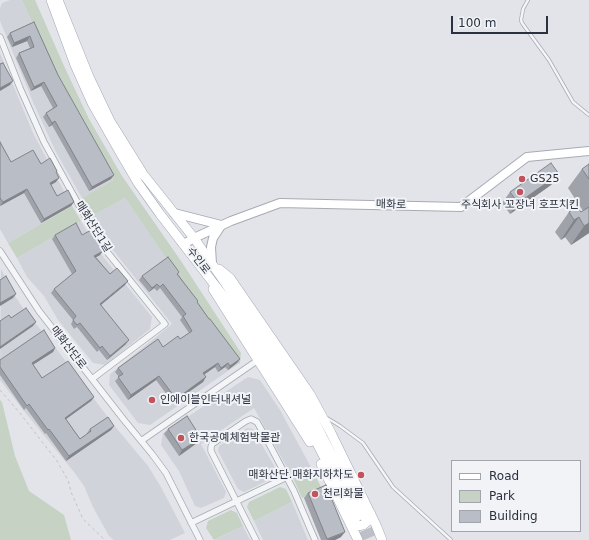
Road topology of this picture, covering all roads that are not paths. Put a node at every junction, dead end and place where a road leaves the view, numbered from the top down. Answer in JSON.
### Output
{"nodes":[{"id":1,"x":51,"y":0,"type":"edge"},
{"id":2,"x":58,"y":0,"type":"edge"},
{"id":3,"x":528,"y":0,"type":"edge"},
{"id":4,"x":0,"y":37,"type":"edge"},
{"id":5,"x":589,"y":114,"type":"edge"},
{"id":6,"x":589,"y":151,"type":"edge"},
{"id":7,"x":174,"y":212,"type":"junction"},
{"id":8,"x":221,"y":225,"type":"junction"},
{"id":9,"x":194,"y":238,"type":"junction"},
{"id":10,"x":184,"y":244,"type":"junction"},
{"id":11,"x":0,"y":251,"type":"edge"},
{"id":12,"x":212,"y":264,"type":"junction"},
{"id":13,"x":205,"y":271,"type":"junction"},
{"id":14,"x":258,"y":360,"type":"junction"},
{"id":15,"x":92,"y":379,"type":"junction"},
{"id":16,"x":321,"y":415,"type":"junction"},
{"id":17,"x":141,"y":441,"type":"junction"},
{"id":18,"x":287,"y":477,"type":"junction"},
{"id":19,"x":236,"y":501,"type":"junction"},
{"id":20,"x":360,"y":518,"type":"junction"},
{"id":21,"x":191,"y":522,"type":"junction"},
{"id":22,"x":200,"y":540,"type":"edge"},
{"id":23,"x":256,"y":540,"type":"edge"},
{"id":24,"x":315,"y":540,"type":"edge"},
{"id":25,"x":358,"y":540,"type":"edge"},
{"id":26,"x":382,"y":540,"type":"edge"},
{"id":27,"x":451,"y":540,"type":"edge"}],
"edges":[{"from":1,"to":10,"type":"main road","name":"수인로"},
{"from":2,"to":7,"type":"main road","name":"수인로"},
{"from":3,"to":5,"type":"lane"},
{"from":4,"to":15,"type":"street","name":"매화산단1길"},
{"from":6,"to":8,"type":"street","name":"매화로"},
{"from":7,"to":8,"type":"street"},
{"from":7,"to":9,"type":"main road","name":"수인로"},
{"from":8,"to":9,"type":"street","name":"매화로"},
{"from":8,"to":12,"type":"street"},
{"from":9,"to":10,"type":"street","name":"매화로"},
{"from":9,"to":12,"type":"main road","name":"수인로"},
{"from":10,"to":13,"type":"main road","name":"수인로"},
{"from":11,"to":15,"type":"street","name":"매화산단로"},
{"from":12,"to":16,"type":"main road"},
{"from":12,"to":20,"type":"main road","name":"수인로"},
{"from":13,"to":14,"type":"main road"},
{"from":13,"to":20,"type":"main road","name":"수인로"},
{"from":14,"to":17,"type":"street"},
{"from":14,"to":20,"type":"main road"},
{"from":15,"to":17,"type":"street","name":"매화산단로"},
{"from":16,"to":20,"type":"main road"},
{"from":16,"to":27,"type":"lane"},
{"from":17,"to":21,"type":"street","name":"매화산단로"},
{"from":18,"to":19,"type":"street"},
{"from":18,"to":19,"type":"street"},
{"from":18,"to":24,"type":"street"},
{"from":19,"to":21,"type":"street"},
{"from":19,"to":23,"type":"street"},
{"from":20,"to":25,"type":"main road"},
{"from":20,"to":26,"type":"main road"},
{"from":21,"to":22,"type":"street","name":"매화산단로"}]}
